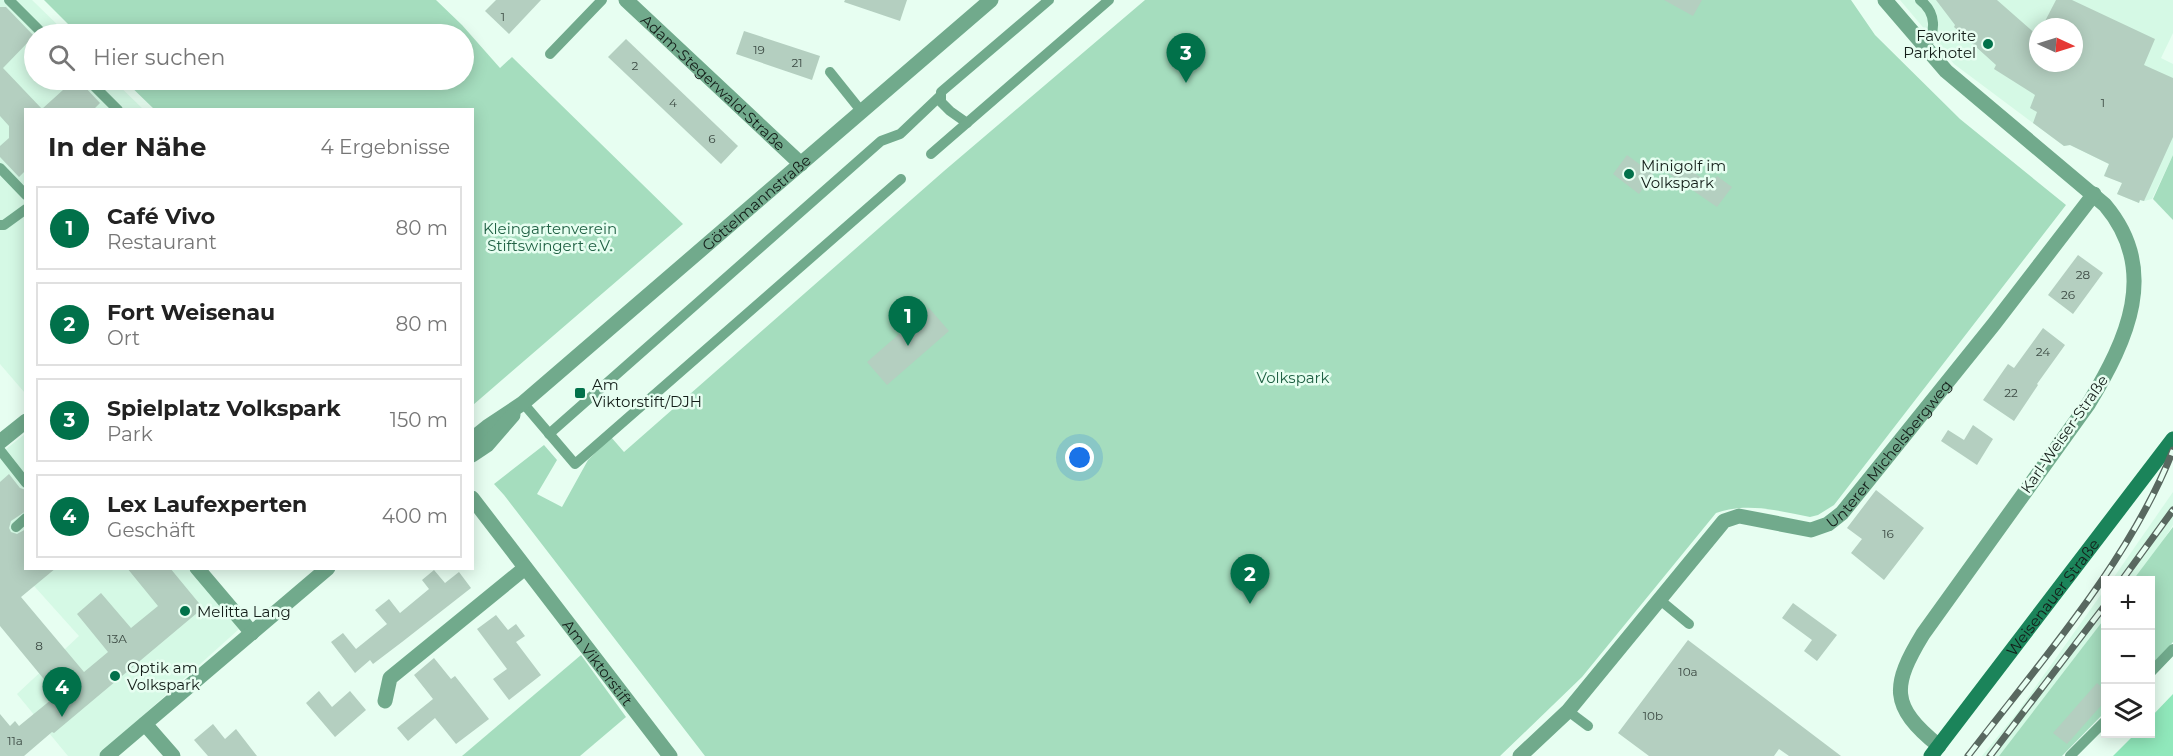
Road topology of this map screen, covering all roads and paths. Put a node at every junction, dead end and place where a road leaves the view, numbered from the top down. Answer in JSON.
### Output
{"nodes":[{"id":1,"x":9,"y":0,"type":"edge"},
{"id":2,"x":602,"y":0,"type":"edge"},
{"id":3,"x":626,"y":0,"type":"edge"},
{"id":4,"x":991,"y":0,"type":"edge"},
{"id":5,"x":1049,"y":0,"type":"edge"},
{"id":6,"x":1109,"y":0,"type":"edge"},
{"id":7,"x":1920,"y":0,"type":"edge"},
{"id":8,"x":1887,"y":1,"type":"edge"},
{"id":9,"x":33,"y":24,"type":"edge"},
{"id":10,"x":1925,"y":48,"type":"junction"},
{"id":11,"x":550,"y":54,"type":"dead end"},
{"id":12,"x":830,"y":72,"type":"dead end"},
{"id":13,"x":98,"y":90,"type":"edge"},
{"id":14,"x":940,"y":96,"type":"junction"},
{"id":15,"x":116,"y":108,"type":"edge"},
{"id":16,"x":862,"y":112,"type":"junction"},
{"id":17,"x":967,"y":123,"type":"junction"},
{"id":18,"x":931,"y":154,"type":"dead end"},
{"id":19,"x":801,"y":165,"type":"junction"},
{"id":20,"x":0,"y":168,"type":"edge"},
{"id":21,"x":901,"y":179,"type":"dead end"},
{"id":22,"x":24,"y":193,"type":"edge"},
{"id":23,"x":2094,"y":194,"type":"junction"},
{"id":24,"x":24,"y":210,"type":"edge"},
{"id":25,"x":0,"y":225,"type":"edge"},
{"id":26,"x":523,"y":403,"type":"junction"},
{"id":27,"x":24,"y":423,"type":"edge"},
{"id":28,"x":549,"y":434,"type":"junction"},
{"id":29,"x":474,"y":437,"type":"edge"},
{"id":30,"x":2173,"y":439,"type":"edge"},
{"id":31,"x":0,"y":442,"type":"edge"},
{"id":32,"x":0,"y":450,"type":"edge"},
{"id":33,"x":474,"y":453,"type":"edge"},
{"id":34,"x":24,"y":480,"type":"edge"},
{"id":35,"x":474,"y":501,"type":"edge"},
{"id":36,"x":24,"y":520,"type":"edge"},
{"id":37,"x":16,"y":527,"type":"dead end"},
{"id":38,"x":525,"y":568,"type":"junction"},
{"id":39,"x":199,"y":570,"type":"edge"},
{"id":40,"x":326,"y":570,"type":"edge"},
{"id":41,"x":1660,"y":600,"type":"junction"},
{"id":42,"x":1689,"y":624,"type":"dead end"},
{"id":43,"x":252,"y":633,"type":"junction"},
{"id":44,"x":2173,"y":650,"type":"edge"},
{"id":45,"x":2155,"y":669,"type":"edge"},
{"id":46,"x":385,"y":701,"type":"dead end"},
{"id":47,"x":1568,"y":711,"type":"junction"},
{"id":48,"x":145,"y":724,"type":"junction"},
{"id":49,"x":2101,"y":725,"type":"edge"},
{"id":50,"x":1588,"y":726,"type":"dead end"},
{"id":51,"x":1935,"y":751,"type":"edge"},
{"id":52,"x":107,"y":756,"type":"edge"},
{"id":53,"x":173,"y":756,"type":"edge"},
{"id":54,"x":669,"y":756,"type":"edge"},
{"id":55,"x":1520,"y":756,"type":"edge"},
{"id":56,"x":2070,"y":756,"type":"edge"}],
"edges":[{"from":1,"to":9,"type":"lane"},
{"from":2,"to":11,"type":"lane"},
{"from":3,"to":19,"type":"street","name":"Adam-Stegerwald-Straße"},
{"from":4,"to":16,"type":"street","name":"Göttelmannstraße"},
{"from":5,"to":14,"type":"lane"},
{"from":6,"to":17,"type":"lane"},
{"from":7,"to":10,"type":"lane"},
{"from":8,"to":10,"type":"street","name":"Karl-Weiser-Straße"},
{"from":10,"to":23,"type":"street","name":"Karl-Weiser-Straße"},
{"from":12,"to":16,"type":"lane"},
{"from":13,"to":15,"type":"lane"},
{"from":14,"to":17,"type":"lane"},
{"from":14,"to":28,"type":"lane"},
{"from":16,"to":19,"type":"street","name":"Göttelmannstraße"},
{"from":17,"to":18,"type":"lane"},
{"from":19,"to":26,"type":"street","name":"Göttelmannstraße"},
{"from":20,"to":22,"type":"lane"},
{"from":21,"to":28,"type":"lane"},
{"from":23,"to":41,"type":"street","name":"Unterer Michelsbergweg"},
{"from":23,"to":51,"type":"street","name":"Karl-Weiser-Straße"},
{"from":24,"to":25,"type":"lane"},
{"from":26,"to":28,"type":"lane"},
{"from":26,"to":29,"type":"street","name":"Göttelmannstraße"},
{"from":26,"to":33,"type":"street","name":"Göttelmannstraße"},
{"from":27,"to":31,"type":"street"},
{"from":30,"to":51,"type":"main road","name":"Weisenauer Straße"},
{"from":32,"to":34,"type":"lane"},
{"from":35,"to":38,"type":"street","name":"Am Viktorstift"},
{"from":36,"to":37,"type":"lane"},
{"from":38,"to":46,"type":"street"},
{"from":38,"to":54,"type":"street","name":"Am Viktorstift"},
{"from":39,"to":43,"type":"street"},
{"from":40,"to":43,"type":"street"},
{"from":41,"to":42,"type":"lane"},
{"from":41,"to":47,"type":"street","name":"Unterer Michelsbergweg"},
{"from":43,"to":48,"type":"street"},
{"from":44,"to":45,"type":"lane"},
{"from":47,"to":50,"type":"lane"},
{"from":47,"to":55,"type":"street","name":"Unterer Michelsbergweg"},
{"from":48,"to":52,"type":"street"},
{"from":48,"to":53,"type":"street"},
{"from":49,"to":56,"type":"lane"}]}
